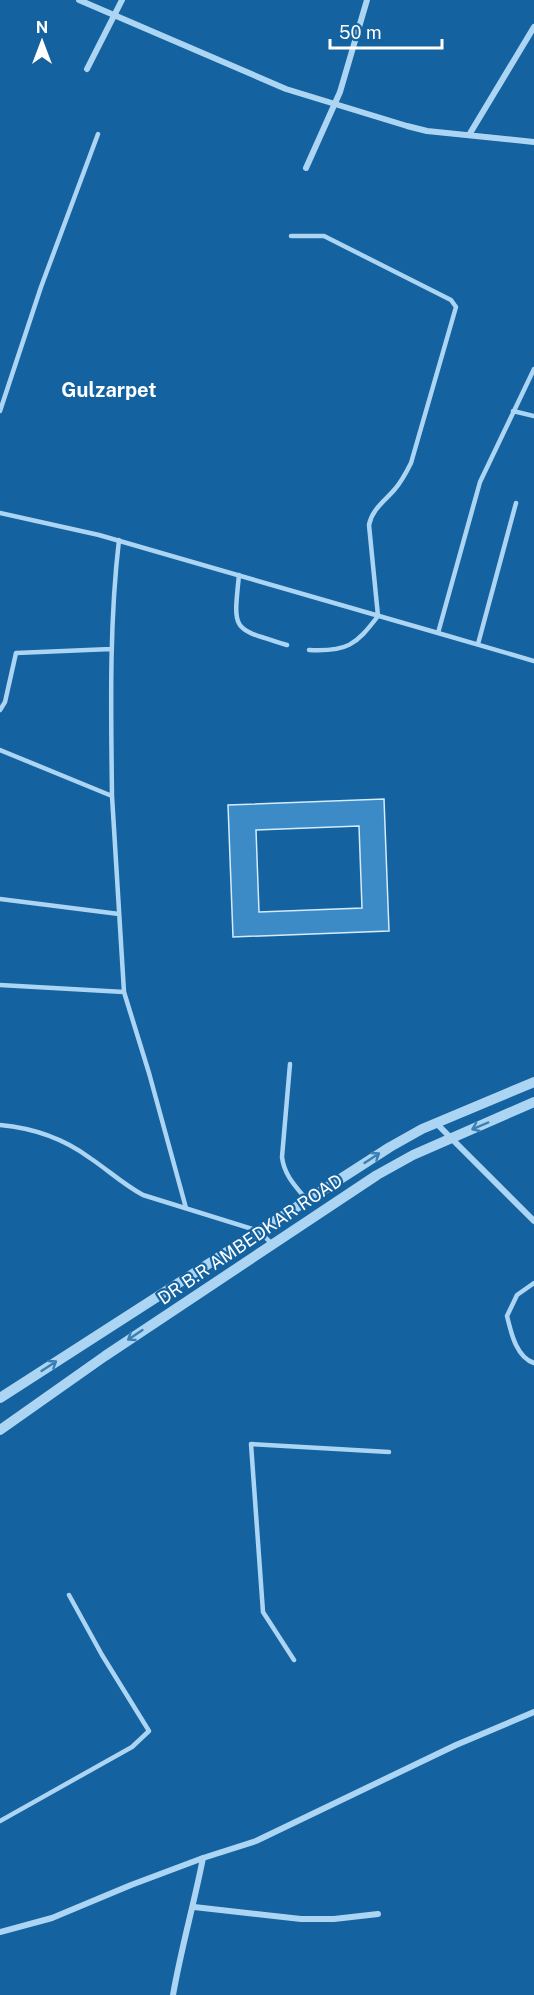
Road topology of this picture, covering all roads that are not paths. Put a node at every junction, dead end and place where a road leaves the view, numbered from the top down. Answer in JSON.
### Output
{"nodes":[{"id":1,"x":79,"y":0,"type":"edge"},
{"id":2,"x":122,"y":0,"type":"edge"},
{"id":3,"x":367,"y":0,"type":"edge"},
{"id":4,"x":114,"y":16,"type":"junction"},
{"id":5,"x":534,"y":27,"type":"edge"},
{"id":6,"x":87,"y":69,"type":"dead end"},
{"id":7,"x":335,"y":104,"type":"junction"},
{"id":8,"x":98,"y":134,"type":"dead end"},
{"id":9,"x":469,"y":135,"type":"junction"},
{"id":10,"x":534,"y":142,"type":"edge"},
{"id":11,"x":306,"y":168,"type":"dead end"},
{"id":12,"x":291,"y":236,"type":"dead end"},
{"id":13,"x":534,"y":369,"type":"edge"},
{"id":14,"x":0,"y":411,"type":"edge"},
{"id":15,"x":513,"y":411,"type":"junction"},
{"id":16,"x":534,"y":416,"type":"edge"},
{"id":17,"x":516,"y":503,"type":"dead end"},
{"id":18,"x":0,"y":513,"type":"edge"},
{"id":19,"x":119,"y":540,"type":"junction"},
{"id":20,"x":239,"y":575,"type":"junction"},
{"id":21,"x":378,"y":616,"type":"junction"},
{"id":22,"x":438,"y":633,"type":"junction"},
{"id":23,"x":478,"y":644,"type":"junction"},
{"id":24,"x":287,"y":645,"type":"dead end"},
{"id":25,"x":111,"y":649,"type":"junction"},
{"id":26,"x":309,"y":650,"type":"dead end"},
{"id":27,"x":534,"y":661,"type":"edge"},
{"id":28,"x":0,"y":711,"type":"edge"},
{"id":29,"x":0,"y":750,"type":"edge"},
{"id":30,"x":112,"y":796,"type":"junction"},
{"id":31,"x":0,"y":899,"type":"edge"},
{"id":32,"x":119,"y":914,"type":"junction"},
{"id":33,"x":0,"y":985,"type":"edge"},
{"id":34,"x":124,"y":992,"type":"junction"},
{"id":35,"x":290,"y":1064,"type":"dead end"},
{"id":36,"x":534,"y":1082,"type":"edge"},
{"id":37,"x":534,"y":1102,"type":"edge"},
{"id":38,"x":436,"y":1123,"type":"junction"},
{"id":39,"x":0,"y":1125,"type":"edge"},
{"id":40,"x":451,"y":1138,"type":"junction"},
{"id":41,"x":307,"y":1200,"type":"junction"},
{"id":42,"x":186,"y":1209,"type":"junction"},
{"id":43,"x":534,"y":1221,"type":"edge"},
{"id":44,"x":259,"y":1231,"type":"junction"},
{"id":45,"x":272,"y":1244,"type":"junction"},
{"id":46,"x":534,"y":1283,"type":"edge"},
{"id":47,"x":534,"y":1363,"type":"edge"},
{"id":48,"x":0,"y":1398,"type":"edge"},
{"id":49,"x":0,"y":1431,"type":"edge"},
{"id":50,"x":389,"y":1452,"type":"dead end"},
{"id":51,"x":69,"y":1595,"type":"dead end"},
{"id":52,"x":294,"y":1660,"type":"dead end"},
{"id":53,"x":534,"y":1712,"type":"edge"},
{"id":54,"x":0,"y":1821,"type":"edge"},
{"id":55,"x":203,"y":1858,"type":"junction"},
{"id":56,"x":194,"y":1907,"type":"junction"},
{"id":57,"x":378,"y":1914,"type":"dead end"},
{"id":58,"x":0,"y":1932,"type":"edge"},
{"id":59,"x":173,"y":1995,"type":"edge"}],
"edges":[{"from":1,"to":4,"type":"street"},
{"from":2,"to":4,"type":"street"},
{"from":3,"to":7,"type":"street"},
{"from":4,"to":6,"type":"street"},
{"from":4,"to":7,"type":"street"},
{"from":5,"to":9,"type":"street"},
{"from":7,"to":9,"type":"street"},
{"from":7,"to":11,"type":"street"},
{"from":8,"to":14,"type":"lane"},
{"from":9,"to":10,"type":"street"},
{"from":12,"to":21,"type":"lane"},
{"from":13,"to":15,"type":"lane"},
{"from":15,"to":16,"type":"lane"},
{"from":15,"to":22,"type":"lane"},
{"from":17,"to":23,"type":"lane"},
{"from":18,"to":19,"type":"lane"},
{"from":19,"to":20,"type":"lane"},
{"from":19,"to":25,"type":"lane"},
{"from":20,"to":21,"type":"lane"},
{"from":20,"to":24,"type":"lane"},
{"from":21,"to":22,"type":"lane"},
{"from":21,"to":26,"type":"lane"},
{"from":22,"to":23,"type":"lane"},
{"from":23,"to":27,"type":"lane"},
{"from":25,"to":28,"type":"lane"},
{"from":25,"to":30,"type":"lane"},
{"from":29,"to":30,"type":"lane"},
{"from":30,"to":32,"type":"lane"},
{"from":31,"to":32,"type":"lane"},
{"from":32,"to":34,"type":"lane"},
{"from":33,"to":34,"type":"lane"},
{"from":34,"to":42,"type":"lane"},
{"from":35,"to":41,"type":"lane"},
{"from":36,"to":38,"type":"street","name":"DR B.R AMBEDKAR ROAD"},
{"from":37,"to":40,"type":"street","name":"DR B.R AMBEDKAR ROAD","one_way":true},
{"from":38,"to":40,"type":"street"},
{"from":41,"to":38,"type":"street","name":"DR B.R AMBEDKAR ROAD","one_way":true},
{"from":39,"to":42,"type":"lane"},
{"from":40,"to":43,"type":"street"},
{"from":40,"to":45,"type":"street","name":"DR B.R AMBEDKAR ROAD"},
{"from":41,"to":44,"type":"street","name":"DR B.R AMBEDKAR ROAD"},
{"from":42,"to":44,"type":"lane"},
{"from":44,"to":45,"type":"lane"},
{"from":48,"to":44,"type":"street","name":"DR B.R AMBEDKAR ROAD","one_way":true},
{"from":45,"to":49,"type":"street","name":"DR B.R AMBEDKAR ROAD","one_way":true},
{"from":46,"to":47,"type":"lane"},
{"from":50,"to":52,"type":"lane"},
{"from":51,"to":54,"type":"lane"},
{"from":53,"to":55,"type":"street"},
{"from":55,"to":56,"type":"street"},
{"from":55,"to":58,"type":"street"},
{"from":56,"to":57,"type":"street"},
{"from":56,"to":59,"type":"street"}]}
